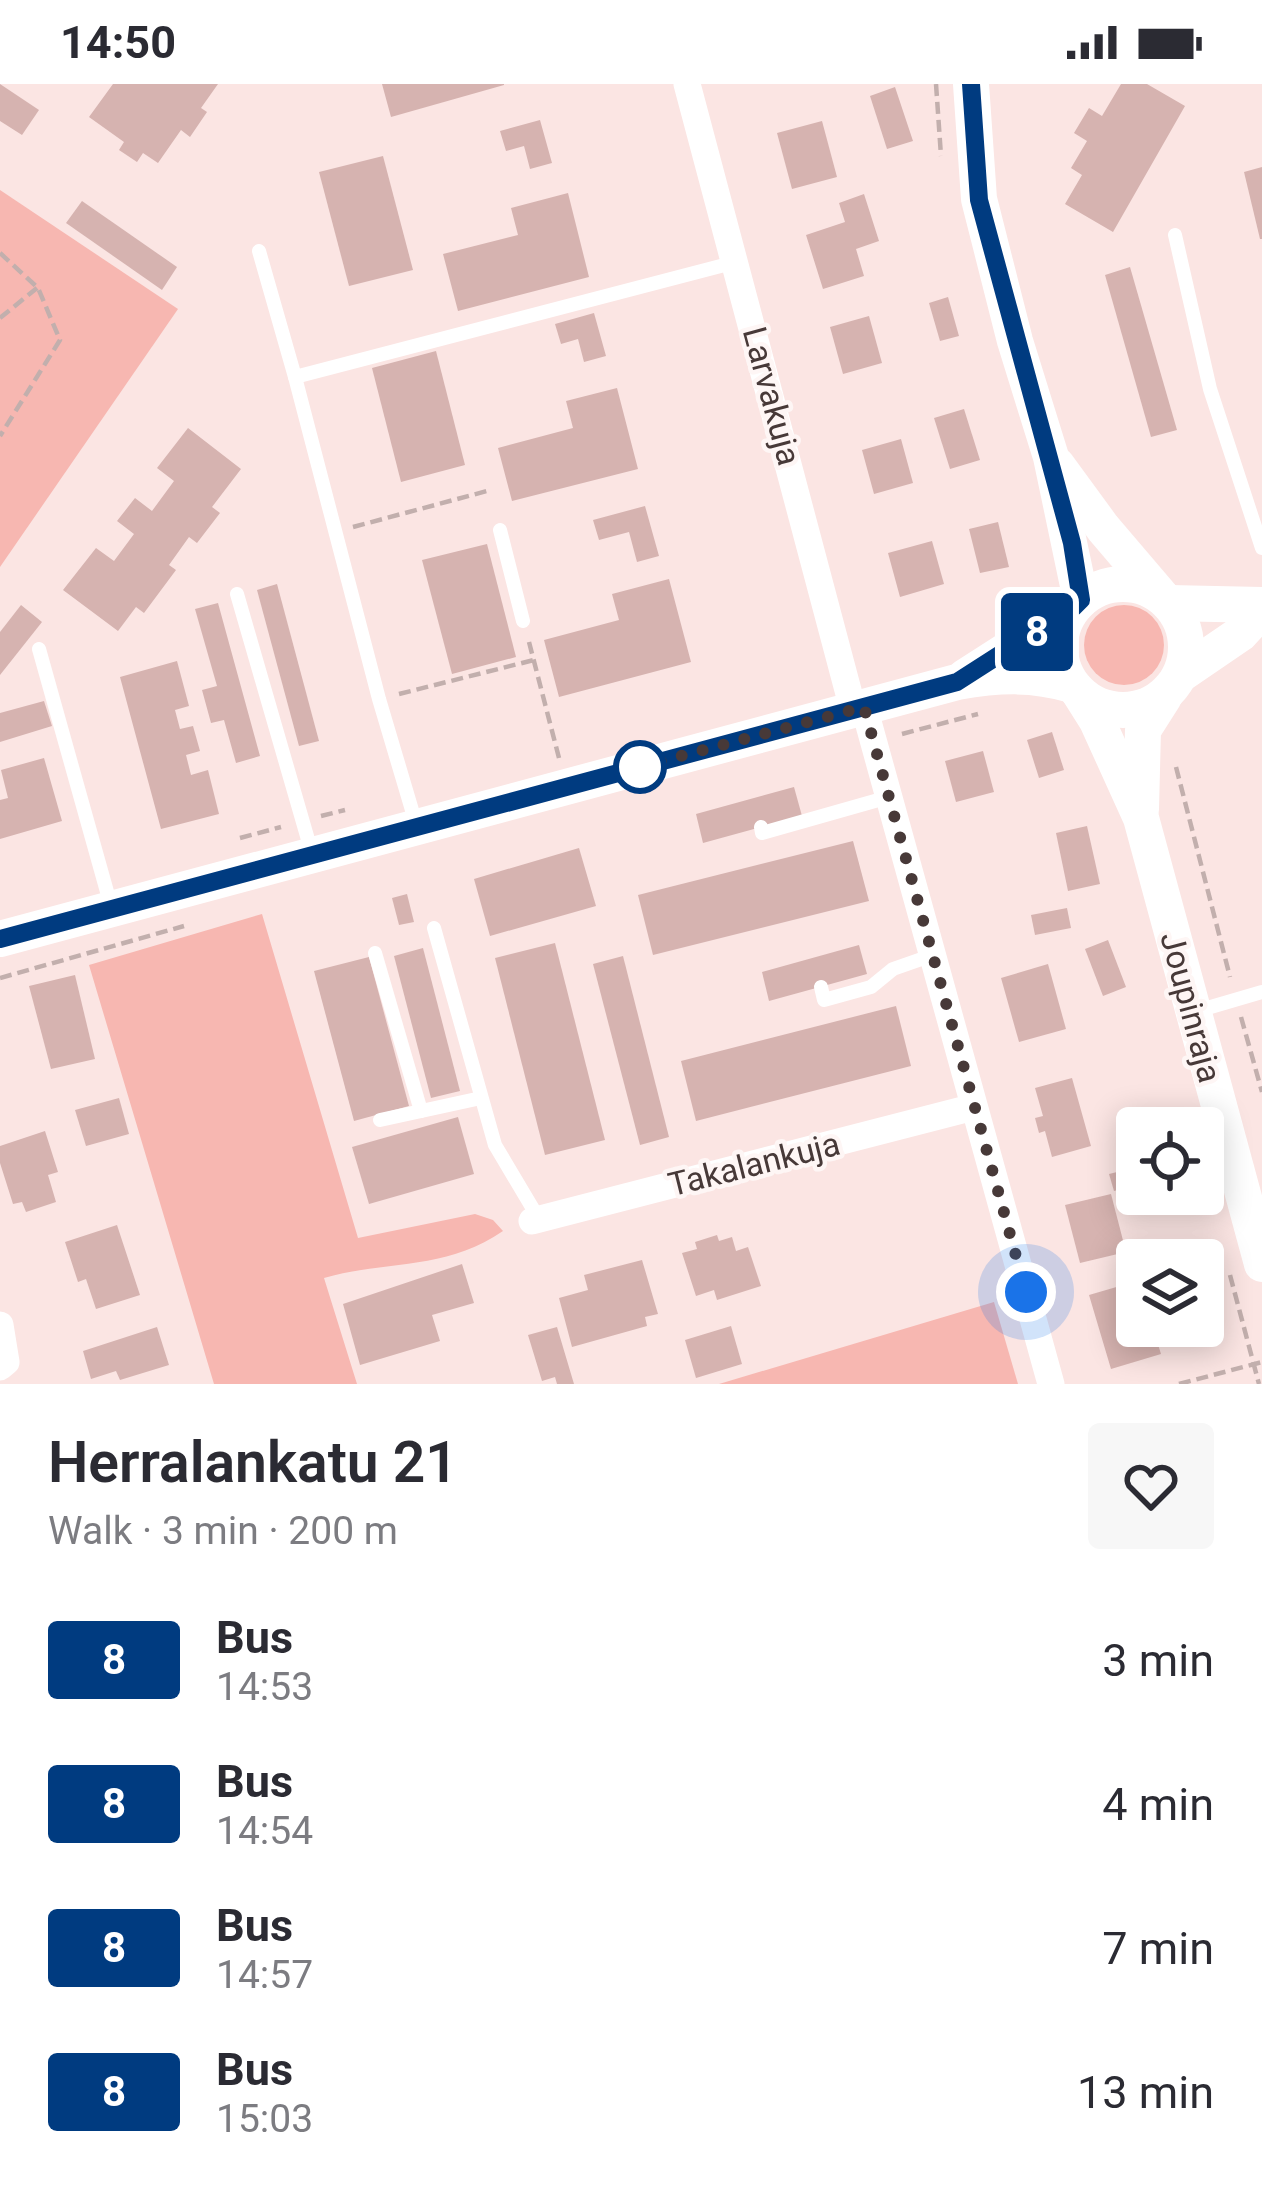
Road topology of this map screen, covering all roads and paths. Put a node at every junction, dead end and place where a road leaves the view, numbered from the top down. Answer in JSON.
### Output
{"nodes":[{"id":1,"x":687,"y":84,"type":"edge"},
{"id":2,"x":971,"y":84,"type":"edge"},
{"id":3,"x":1175,"y":235,"type":"dead end"},
{"id":4,"x":259,"y":251,"type":"dead end"},
{"id":5,"x":0,"y":253,"type":"edge"},
{"id":6,"x":736,"y":262,"type":"junction"},
{"id":7,"x":38,"y":288,"type":"junction"},
{"id":8,"x":0,"y":318,"type":"edge"},
{"id":9,"x":296,"y":377,"type":"junction"},
{"id":10,"x":0,"y":436,"type":"edge"},
{"id":11,"x":1052,"y":458,"type":"junction"},
{"id":12,"x":487,"y":490,"type":"dead end"},
{"id":13,"x":500,"y":530,"type":"dead end"},
{"id":14,"x":336,"y":532,"type":"junction"},
{"id":15,"x":1262,"y":548,"type":"edge"},
{"id":16,"x":237,"y":594,"type":"dead end"},
{"id":17,"x":1165,"y":600,"type":"junction"},
{"id":18,"x":1077,"y":603,"type":"junction"},
{"id":19,"x":1262,"y":608,"type":"edge"},
{"id":20,"x":524,"y":621,"type":"joint"},
{"id":21,"x":39,"y":649,"type":"dead end"},
{"id":22,"x":534,"y":660,"type":"junction"},
{"id":23,"x":957,"y":682,"type":"junction"},
{"id":24,"x":1172,"y":686,"type":"junction"},
{"id":25,"x":1076,"y":689,"type":"junction"},
{"id":26,"x":379,"y":699,"type":"junction"},
{"id":27,"x":977,"y":714,"type":"dead end"},
{"id":28,"x":863,"y":719,"type":"junction"},
{"id":29,"x":1142,"y":761,"type":"junction"},
{"id":30,"x":567,"y":787,"type":"junction"},
{"id":31,"x":889,"y":797,"type":"junction"},
{"id":32,"x":1141,"y":818,"type":"junction"},
{"id":33,"x":418,"y":827,"type":"junction"},
{"id":34,"x":761,"y":827,"type":"dead end"},
{"id":35,"x":312,"y":855,"type":"junction"},
{"id":36,"x":112,"y":910,"type":"junction"},
{"id":37,"x":203,"y":920,"type":"dead end"},
{"id":38,"x":434,"y":928,"type":"dead end"},
{"id":39,"x":0,"y":939,"type":"edge"},
{"id":40,"x":375,"y":953,"type":"dead end"},
{"id":41,"x":933,"y":956,"type":"junction"},
{"id":42,"x":0,"y":978,"type":"edge"},
{"id":43,"x":821,"y":987,"type":"dead end"},
{"id":44,"x":1262,"y":992,"type":"edge"},
{"id":45,"x":1236,"y":999,"type":"junction"},
{"id":46,"x":1192,"y":1012,"type":"junction"},
{"id":47,"x":1262,"y":1092,"type":"edge"},
{"id":48,"x":482,"y":1098,"type":"junction"},
{"id":49,"x":974,"y":1107,"type":"junction"},
{"id":50,"x":421,"y":1112,"type":"junction"},
{"id":51,"x":380,"y":1120,"type":"dead end"},
{"id":52,"x":536,"y":1220,"type":"joint"},
{"id":53,"x":1244,"y":1262,"type":"edge"},
{"id":54,"x":0,"y":1324,"type":"edge"},
{"id":55,"x":1258,"y":1363,"type":"edge"},
{"id":56,"x":0,"y":1367,"type":"edge"},
{"id":57,"x":1051,"y":1384,"type":"edge"},
{"id":58,"x":1179,"y":1384,"type":"edge"},
{"id":59,"x":1259,"y":1384,"type":"edge"}],
"edges":[{"from":1,"to":6,"type":"street","name":"Larvakuja"},
{"from":2,"to":11,"type":"street"},
{"from":3,"to":15,"type":"lane"},
{"from":4,"to":9,"type":"lane"},
{"from":5,"to":7,"type":"path"},
{"from":6,"to":9,"type":"lane"},
{"from":6,"to":28,"type":"street","name":"Larvakuja"},
{"from":7,"to":8,"type":"path"},
{"from":7,"to":10,"type":"path"},
{"from":9,"to":14,"type":"lane"},
{"from":11,"to":17,"type":"street"},
{"from":11,"to":18,"type":"street"},
{"from":12,"to":14,"type":"path"},
{"from":13,"to":20,"type":"lane"},
{"from":14,"to":26,"type":"lane"},
{"from":16,"to":35,"type":"lane"},
{"from":17,"to":18,"type":"street"},
{"from":17,"to":19,"type":"street"},
{"from":17,"to":24,"type":"street"},
{"from":18,"to":23,"type":"street"},
{"from":18,"to":25,"type":"street"},
{"from":19,"to":24,"type":"street"},
{"from":20,"to":22,"type":"path"},
{"from":21,"to":36,"type":"lane"},
{"from":22,"to":26,"type":"path"},
{"from":22,"to":30,"type":"path"},
{"from":23,"to":25,"type":"street"},
{"from":23,"to":28,"type":"street"},
{"from":24,"to":25,"type":"street"},
{"from":24,"to":29,"type":"street","name":"Joupinraja"},
{"from":25,"to":32,"type":"street","name":"Joupinraja"},
{"from":26,"to":33,"type":"lane"},
{"from":27,"to":28,"type":"path"},
{"from":28,"to":30,"type":"street"},
{"from":28,"to":31,"type":"street","name":"Larvakuja"},
{"from":29,"to":32,"type":"street","name":"Joupinraja"},
{"from":29,"to":45,"type":"path"},
{"from":30,"to":33,"type":"street"},
{"from":31,"to":34,"type":"lane"},
{"from":31,"to":41,"type":"street","name":"Larvakuja"},
{"from":32,"to":46,"type":"street","name":"Joupinraja"},
{"from":33,"to":35,"type":"street"},
{"from":35,"to":36,"type":"street"},
{"from":36,"to":39,"type":"street"},
{"from":37,"to":42,"type":"path"},
{"from":38,"to":48,"type":"lane"},
{"from":40,"to":50,"type":"lane"},
{"from":41,"to":43,"type":"lane"},
{"from":41,"to":49,"type":"street","name":"Larvakuja"},
{"from":44,"to":45,"type":"lane"},
{"from":45,"to":46,"type":"lane"},
{"from":45,"to":47,"type":"path"},
{"from":46,"to":53,"type":"street","name":"Joupinraja"},
{"from":48,"to":50,"type":"lane"},
{"from":48,"to":52,"type":"lane"},
{"from":49,"to":52,"type":"street","name":"Takalankuja"},
{"from":49,"to":57,"type":"street","name":"Larvakuja"},
{"from":50,"to":51,"type":"lane"},
{"from":53,"to":55,"type":"path"},
{"from":54,"to":56,"type":"street"},
{"from":55,"to":58,"type":"path"},
{"from":55,"to":59,"type":"path"}]}
